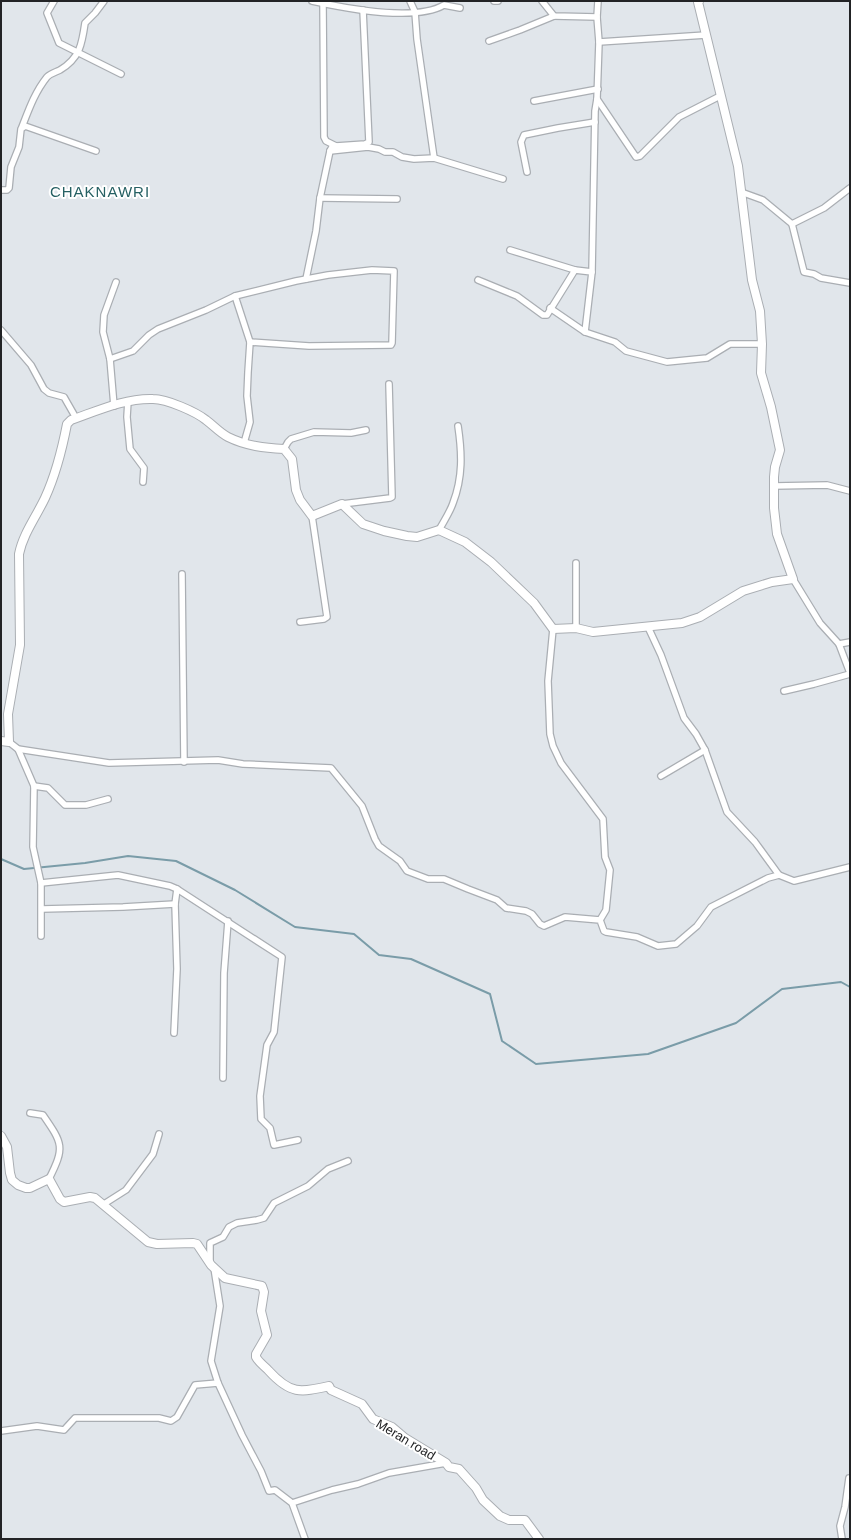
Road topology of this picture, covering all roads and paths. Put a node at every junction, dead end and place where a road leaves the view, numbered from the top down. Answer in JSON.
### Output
{"nodes":[{"id":1,"x":54,"y":1,"type":"edge"},
{"id":2,"x":104,"y":1,"type":"edge"},
{"id":3,"x":312,"y":1,"type":"edge"},
{"id":4,"x":410,"y":1,"type":"edge"},
{"id":5,"x":494,"y":1,"type":"edge"},
{"id":6,"x":498,"y":1,"type":"edge"},
{"id":7,"x":542,"y":1,"type":"edge"},
{"id":8,"x":598,"y":1,"type":"edge"},
{"id":9,"x":699,"y":1,"type":"edge"},
{"id":10,"x":323,"y":3,"type":"junction"},
{"id":11,"x":443,"y":3,"type":"edge"},
{"id":12,"x":460,"y":8,"type":"dead end"},
{"id":13,"x":363,"y":10,"type":"junction"},
{"id":14,"x":415,"y":12,"type":"junction"},
{"id":15,"x":554,"y":16,"type":"junction"},
{"id":16,"x":597,"y":17,"type":"junction"},
{"id":17,"x":706,"y":35,"type":"junction"},
{"id":18,"x":489,"y":41,"type":"dead end"},
{"id":19,"x":600,"y":42,"type":"junction"},
{"id":20,"x":78,"y":53,"type":"junction"},
{"id":21,"x":121,"y":74,"type":"dead end"},
{"id":22,"x":598,"y":89,"type":"junction"},
{"id":23,"x":720,"y":96,"type":"junction"},
{"id":24,"x":597,"y":99,"type":"junction"},
{"id":25,"x":534,"y":101,"type":"dead end"},
{"id":26,"x":595,"y":122,"type":"junction"},
{"id":27,"x":22,"y":126,"type":"junction"},
{"id":28,"x":336,"y":146,"type":"junction"},
{"id":29,"x":96,"y":151,"type":"dead end"},
{"id":30,"x":330,"y":151,"type":"junction"},
{"id":31,"x":434,"y":158,"type":"junction"},
{"id":32,"x":527,"y":172,"type":"dead end"},
{"id":33,"x":503,"y":179,"type":"dead end"},
{"id":34,"x":850,"y":188,"type":"edge"},
{"id":35,"x":1,"y":190,"type":"edge"},
{"id":36,"x":741,"y":192,"type":"junction"},
{"id":37,"x":320,"y":198,"type":"junction"},
{"id":38,"x":397,"y":199,"type":"dead end"},
{"id":39,"x":792,"y":224,"type":"junction"},
{"id":40,"x":510,"y":250,"type":"dead end"},
{"id":41,"x":575,"y":270,"type":"junction"},
{"id":42,"x":592,"y":272,"type":"junction"},
{"id":43,"x":306,"y":279,"type":"junction"},
{"id":44,"x":478,"y":280,"type":"dead end"},
{"id":45,"x":116,"y":282,"type":"dead end"},
{"id":46,"x":850,"y":283,"type":"edge"},
{"id":47,"x":235,"y":296,"type":"junction"},
{"id":48,"x":550,"y":308,"type":"junction"},
{"id":49,"x":1,"y":330,"type":"edge"},
{"id":50,"x":585,"y":332,"type":"junction"},
{"id":51,"x":250,"y":342,"type":"junction"},
{"id":52,"x":762,"y":344,"type":"junction"},
{"id":53,"x":110,"y":359,"type":"junction"},
{"id":54,"x":389,"y":384,"type":"dead end"},
{"id":55,"x":128,"y":401,"type":"junction"},
{"id":56,"x":114,"y":406,"type":"junction"},
{"id":57,"x":76,"y":418,"type":"junction"},
{"id":58,"x":458,"y":426,"type":"dead end"},
{"id":59,"x":366,"y":430,"type":"dead end"},
{"id":60,"x":244,"y":443,"type":"junction"},
{"id":61,"x":284,"y":449,"type":"junction"},
{"id":62,"x":143,"y":482,"type":"dead end"},
{"id":63,"x":774,"y":486,"type":"junction"},
{"id":64,"x":850,"y":491,"type":"edge"},
{"id":65,"x":342,"y":504,"type":"junction"},
{"id":66,"x":312,"y":516,"type":"junction"},
{"id":67,"x":439,"y":530,"type":"junction"},
{"id":68,"x":576,"y":563,"type":"dead end"},
{"id":69,"x":182,"y":574,"type":"dead end"},
{"id":70,"x":793,"y":579,"type":"junction"},
{"id":71,"x":300,"y":622,"type":"dead end"},
{"id":72,"x":648,"y":627,"type":"junction"},
{"id":73,"x":576,"y":628,"type":"junction"},
{"id":74,"x":553,"y":629,"type":"junction"},
{"id":75,"x":850,"y":642,"type":"edge"},
{"id":76,"x":839,"y":644,"type":"junction"},
{"id":77,"x":850,"y":674,"type":"edge"},
{"id":78,"x":784,"y":691,"type":"dead end"},
{"id":79,"x":5,"y":742,"type":"edge"},
{"id":80,"x":18,"y":749,"type":"junction"},
{"id":81,"x":705,"y":750,"type":"junction"},
{"id":82,"x":184,"y":762,"type":"junction"},
{"id":83,"x":661,"y":776,"type":"dead end"},
{"id":84,"x":34,"y":786,"type":"junction"},
{"id":85,"x":108,"y":799,"type":"dead end"},
{"id":86,"x":850,"y":868,"type":"edge"},
{"id":87,"x":779,"y":875,"type":"junction"},
{"id":88,"x":41,"y":883,"type":"junction"},
{"id":89,"x":177,"y":889,"type":"junction"},
{"id":90,"x":175,"y":904,"type":"junction"},
{"id":91,"x":42,"y":909,"type":"junction"},
{"id":92,"x":600,"y":920,"type":"junction"},
{"id":93,"x":228,"y":921,"type":"junction"},
{"id":94,"x":41,"y":936,"type":"dead end"},
{"id":95,"x":174,"y":1034,"type":"dead end"},
{"id":96,"x":223,"y":1078,"type":"dead end"},
{"id":97,"x":30,"y":1113,"type":"dead end"},
{"id":98,"x":159,"y":1134,"type":"dead end"},
{"id":99,"x":1,"y":1136,"type":"edge"},
{"id":100,"x":298,"y":1140,"type":"dead end"},
{"id":101,"x":348,"y":1161,"type":"dead end"},
{"id":102,"x":48,"y":1179,"type":"junction"},
{"id":103,"x":104,"y":1204,"type":"junction"},
{"id":104,"x":212,"y":1267,"type":"junction"},
{"id":105,"x":218,"y":1383,"type":"junction"},
{"id":106,"x":1,"y":1431,"type":"edge"},
{"id":107,"x":446,"y":1463,"type":"junction"},
{"id":108,"x":850,"y":1478,"type":"edge"},
{"id":109,"x":292,"y":1503,"type":"junction"},
{"id":110,"x":305,"y":1539,"type":"edge"},
{"id":111,"x":539,"y":1539,"type":"edge"},
{"id":112,"x":842,"y":1539,"type":"edge"}],
"edges":[{"from":1,"to":20,"type":"street"},
{"from":2,"to":20,"type":"street"},
{"from":3,"to":10,"type":"street"},
{"from":4,"to":14,"type":"street"},
{"from":5,"to":6,"type":"street"},
{"from":7,"to":15,"type":"street"},
{"from":8,"to":16,"type":"street"},
{"from":9,"to":17,"type":"street"},
{"from":10,"to":13,"type":"street"},
{"from":10,"to":28,"type":"street"},
{"from":11,"to":12,"type":"street"},
{"from":11,"to":14,"type":"street"},
{"from":13,"to":14,"type":"street"},
{"from":13,"to":28,"type":"street"},
{"from":14,"to":31,"type":"street"},
{"from":15,"to":16,"type":"street"},
{"from":15,"to":18,"type":"street"},
{"from":16,"to":19,"type":"street"},
{"from":17,"to":19,"type":"street"},
{"from":17,"to":23,"type":"street"},
{"from":19,"to":22,"type":"street"},
{"from":20,"to":21,"type":"street"},
{"from":20,"to":27,"type":"street"},
{"from":22,"to":24,"type":"street"},
{"from":22,"to":25,"type":"street"},
{"from":23,"to":24,"type":"street"},
{"from":23,"to":36,"type":"street"},
{"from":24,"to":26,"type":"street"},
{"from":26,"to":32,"type":"street"},
{"from":26,"to":42,"type":"street"},
{"from":27,"to":29,"type":"street"},
{"from":27,"to":35,"type":"street"},
{"from":28,"to":30,"type":"street"},
{"from":30,"to":31,"type":"street"},
{"from":30,"to":37,"type":"street"},
{"from":31,"to":33,"type":"street"},
{"from":34,"to":39,"type":"street"},
{"from":36,"to":39,"type":"street"},
{"from":36,"to":52,"type":"street"},
{"from":37,"to":38,"type":"street"},
{"from":37,"to":43,"type":"street"},
{"from":39,"to":46,"type":"street"},
{"from":40,"to":41,"type":"street"},
{"from":41,"to":42,"type":"street"},
{"from":41,"to":48,"type":"street"},
{"from":42,"to":50,"type":"street"},
{"from":43,"to":47,"type":"street"},
{"from":43,"to":51,"type":"street"},
{"from":44,"to":48,"type":"street"},
{"from":45,"to":53,"type":"street"},
{"from":47,"to":51,"type":"street"},
{"from":47,"to":53,"type":"street"},
{"from":48,"to":50,"type":"street"},
{"from":49,"to":57,"type":"street"},
{"from":50,"to":52,"type":"street"},
{"from":51,"to":60,"type":"street"},
{"from":52,"to":63,"type":"street"},
{"from":53,"to":56,"type":"street"},
{"from":54,"to":65,"type":"street"},
{"from":55,"to":56,"type":"street"},
{"from":55,"to":60,"type":"street"},
{"from":55,"to":62,"type":"street"},
{"from":56,"to":57,"type":"street"},
{"from":57,"to":79,"type":"street"},
{"from":58,"to":67,"type":"street"},
{"from":59,"to":61,"type":"street"},
{"from":60,"to":61,"type":"street"},
{"from":61,"to":66,"type":"street"},
{"from":63,"to":64,"type":"street"},
{"from":63,"to":70,"type":"street"},
{"from":65,"to":66,"type":"street"},
{"from":65,"to":67,"type":"street"},
{"from":66,"to":71,"type":"street"},
{"from":67,"to":74,"type":"street"},
{"from":68,"to":73,"type":"street"},
{"from":69,"to":82,"type":"street"},
{"from":70,"to":72,"type":"street"},
{"from":70,"to":76,"type":"street"},
{"from":72,"to":73,"type":"street"},
{"from":72,"to":81,"type":"street"},
{"from":73,"to":74,"type":"street"},
{"from":74,"to":92,"type":"street"},
{"from":75,"to":76,"type":"street"},
{"from":76,"to":77,"type":"street"},
{"from":77,"to":78,"type":"street"},
{"from":79,"to":80,"type":"street"},
{"from":80,"to":82,"type":"street"},
{"from":80,"to":84,"type":"street"},
{"from":81,"to":83,"type":"street"},
{"from":81,"to":87,"type":"street"},
{"from":82,"to":92,"type":"street"},
{"from":84,"to":85,"type":"street"},
{"from":84,"to":88,"type":"street"},
{"from":86,"to":87,"type":"street"},
{"from":87,"to":92,"type":"street"},
{"from":88,"to":89,"type":"street"},
{"from":88,"to":91,"type":"street"},
{"from":89,"to":90,"type":"street"},
{"from":89,"to":93,"type":"street"},
{"from":90,"to":91,"type":"street"},
{"from":90,"to":95,"type":"street"},
{"from":91,"to":94,"type":"street"},
{"from":93,"to":96,"type":"street"},
{"from":93,"to":100,"type":"street"},
{"from":97,"to":102,"type":"street"},
{"from":98,"to":103,"type":"street"},
{"from":99,"to":102,"type":"street"},
{"from":101,"to":104,"type":"street"},
{"from":102,"to":103,"type":"street","name":"Meran road"},
{"from":103,"to":104,"type":"street","name":"Meran road"},
{"from":104,"to":105,"type":"street"},
{"from":104,"to":107,"type":"street","name":"Meran road"},
{"from":105,"to":106,"type":"street"},
{"from":105,"to":109,"type":"street"},
{"from":107,"to":109,"type":"street"},
{"from":107,"to":111,"type":"street","name":"Meran road"},
{"from":108,"to":112,"type":"street"},
{"from":109,"to":110,"type":"street"}]}
